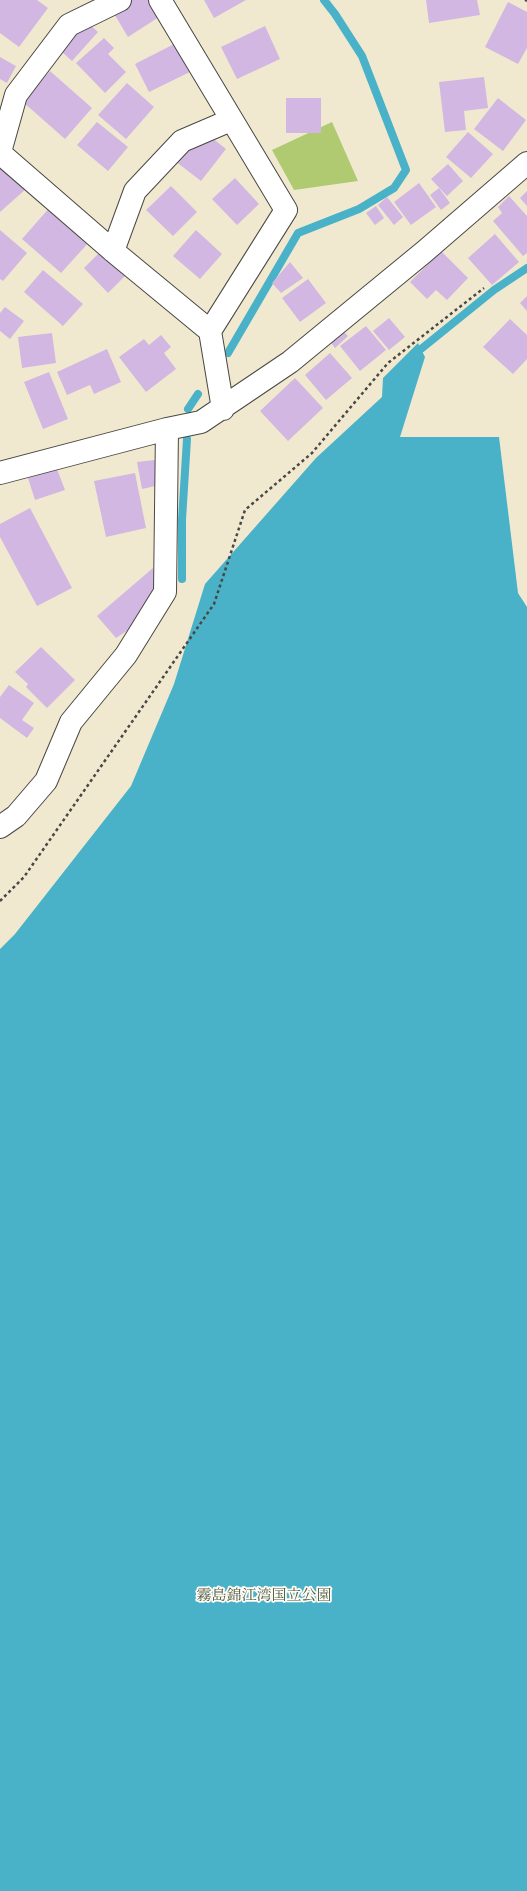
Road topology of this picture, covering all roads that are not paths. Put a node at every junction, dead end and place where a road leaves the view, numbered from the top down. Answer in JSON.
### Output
{"nodes":[{"id":1,"x":120,"y":0,"type":"edge"},
{"id":2,"x":160,"y":0,"type":"edge"},
{"id":3,"x":231,"y":120,"type":"junction"},
{"id":4,"x":0,"y":152,"type":"edge"},
{"id":5,"x":527,"y":163,"type":"edge"},
{"id":6,"x":113,"y":251,"type":"junction"},
{"id":7,"x":210,"y":331,"type":"junction"},
{"id":8,"x":223,"y":409,"type":"junction"},
{"id":9,"x":167,"y":429,"type":"junction"},
{"id":10,"x":0,"y":473,"type":"edge"},
{"id":11,"x":0,"y":827,"type":"edge"}],
"edges":[{"from":1,"to":4,"type":"street"},
{"from":2,"to":3,"type":"street"},
{"from":3,"to":6,"type":"street"},
{"from":3,"to":7,"type":"street"},
{"from":4,"to":6,"type":"street"},
{"from":5,"to":8,"type":"street"},
{"from":6,"to":7,"type":"street"},
{"from":7,"to":8,"type":"street"},
{"from":8,"to":9,"type":"street"},
{"from":9,"to":10,"type":"street"},
{"from":9,"to":11,"type":"street"}]}
